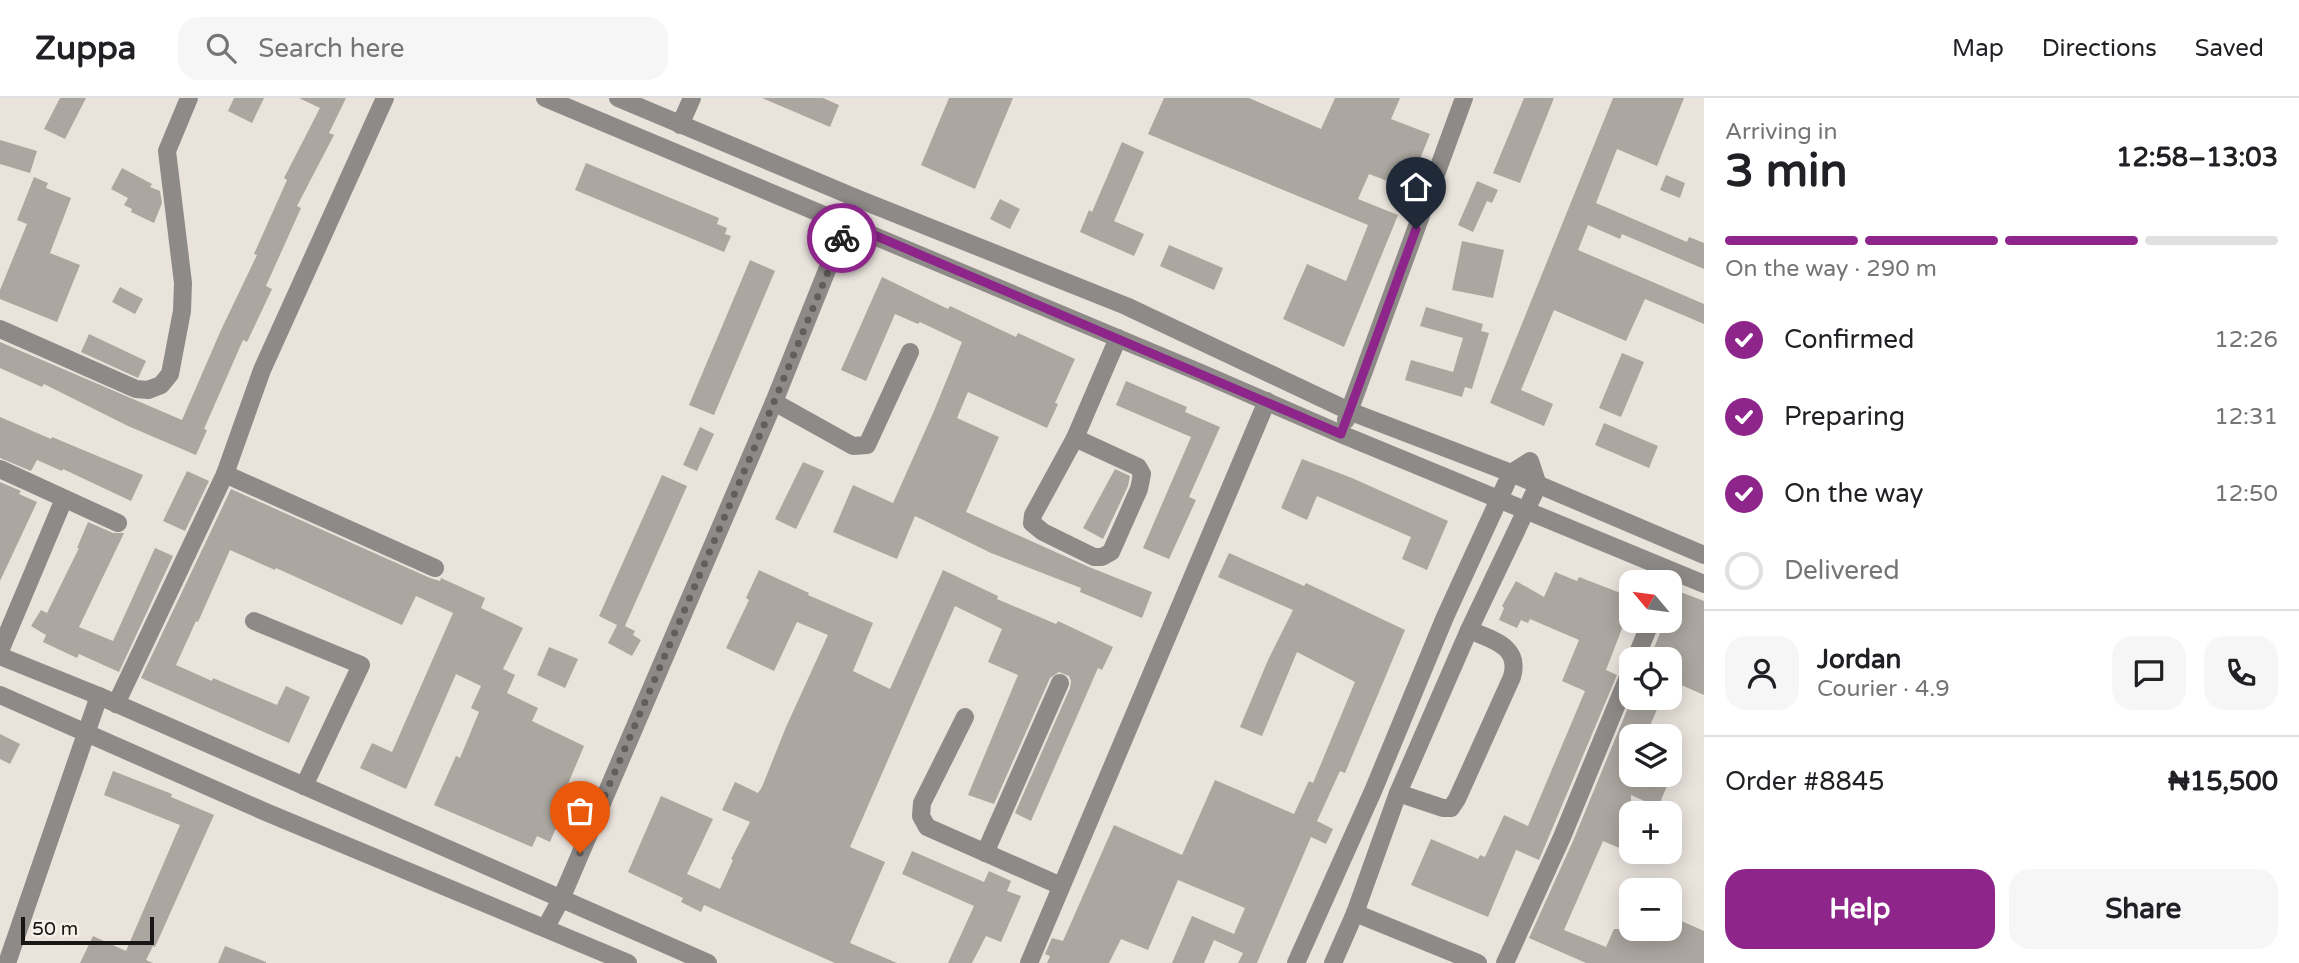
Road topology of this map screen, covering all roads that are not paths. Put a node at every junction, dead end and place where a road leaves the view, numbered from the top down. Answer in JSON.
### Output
{"nodes":[{"id":1,"x":189,"y":98,"type":"edge"},
{"id":2,"x":385,"y":98,"type":"edge"},
{"id":3,"x":545,"y":98,"type":"edge"},
{"id":4,"x":618,"y":98,"type":"edge"},
{"id":5,"x":692,"y":98,"type":"edge"},
{"id":6,"x":1464,"y":98,"type":"edge"},
{"id":7,"x":680,"y":125,"type":"junction"},
{"id":8,"x":856,"y":198,"type":"junction"},
{"id":9,"x":848,"y":224,"type":"junction"},
{"id":10,"x":0,"y":329,"type":"edge"},
{"id":11,"x":1118,"y":338,"type":"junction"},
{"id":12,"x":910,"y":352,"type":"dead end"},
{"id":13,"x":1267,"y":401,"type":"junction"},
{"id":14,"x":774,"y":402,"type":"junction"},
{"id":15,"x":1349,"y":411,"type":"junction"},
{"id":16,"x":1341,"y":434,"type":"junction"},
{"id":17,"x":1075,"y":438,"type":"junction"},
{"id":18,"x":0,"y":470,"type":"edge"},
{"id":19,"x":1511,"y":473,"type":"junction"},
{"id":20,"x":225,"y":474,"type":"junction"},
{"id":21,"x":1538,"y":485,"type":"junction"},
{"id":22,"x":64,"y":499,"type":"junction"},
{"id":23,"x":1501,"y":499,"type":"junction"},
{"id":24,"x":1527,"y":509,"type":"junction"},
{"id":25,"x":118,"y":523,"type":"dead end"},
{"id":26,"x":1704,"y":555,"type":"edge"},
{"id":27,"x":435,"y":568,"type":"dead end"},
{"id":28,"x":1704,"y":584,"type":"edge"},
{"id":29,"x":254,"y":621,"type":"dead end"},
{"id":30,"x":1469,"y":630,"type":"junction"},
{"id":31,"x":0,"y":651,"type":"edge"},
{"id":32,"x":0,"y":656,"type":"edge"},
{"id":33,"x":1060,"y":683,"type":"dead end"},
{"id":34,"x":0,"y":695,"type":"edge"},
{"id":35,"x":1619,"y":699,"type":"edge"},
{"id":36,"x":108,"y":700,"type":"junction"},
{"id":37,"x":965,"y":717,"type":"dead end"},
{"id":38,"x":87,"y":732,"type":"junction"},
{"id":39,"x":304,"y":786,"type":"junction"},
{"id":40,"x":1398,"y":793,"type":"junction"},
{"id":41,"x":985,"y":853,"type":"junction"},
{"id":42,"x":1061,"y":886,"type":"junction"},
{"id":43,"x":561,"y":899,"type":"junction"},
{"id":44,"x":1355,"y":913,"type":"junction"},
{"id":45,"x":546,"y":928,"type":"junction"},
{"id":46,"x":8,"y":942,"type":"edge"},
{"id":47,"x":8,"y":963,"type":"edge"},
{"id":48,"x":628,"y":963,"type":"edge"},
{"id":49,"x":708,"y":963,"type":"edge"},
{"id":50,"x":1029,"y":963,"type":"edge"},
{"id":51,"x":1296,"y":963,"type":"edge"},
{"id":52,"x":1333,"y":963,"type":"edge"},
{"id":53,"x":1478,"y":963,"type":"edge"},
{"id":54,"x":1505,"y":963,"type":"edge"}],
"edges":[{"from":1,"to":10,"type":"street"},
{"from":2,"to":20,"type":"street"},
{"from":3,"to":9,"type":"street"},
{"from":4,"to":7,"type":"street"},
{"from":5,"to":7,"type":"street"},
{"from":6,"to":15,"type":"street"},
{"from":7,"to":8,"type":"street"},
{"from":8,"to":9,"type":"street"},
{"from":8,"to":15,"type":"street"},
{"from":9,"to":11,"type":"street"},
{"from":9,"to":14,"type":"street"},
{"from":11,"to":13,"type":"street"},
{"from":11,"to":17,"type":"street"},
{"from":12,"to":14,"type":"street"},
{"from":13,"to":16,"type":"street"},
{"from":13,"to":42,"type":"street"},
{"from":14,"to":43,"type":"street"},
{"from":15,"to":16,"type":"street"},
{"from":15,"to":19,"type":"street"},
{"from":16,"to":23,"type":"street"},
{"from":17,"to":17,"type":"street"},
{"from":18,"to":22,"type":"street"},
{"from":19,"to":21,"type":"street"},
{"from":19,"to":23,"type":"street"},
{"from":20,"to":27,"type":"street"},
{"from":20,"to":36,"type":"street"},
{"from":21,"to":24,"type":"street"},
{"from":21,"to":26,"type":"street"},
{"from":22,"to":25,"type":"street"},
{"from":22,"to":31,"type":"street"},
{"from":23,"to":24,"type":"street"},
{"from":23,"to":51,"type":"street"},
{"from":24,"to":28,"type":"street"},
{"from":24,"to":30,"type":"street"},
{"from":29,"to":39,"type":"street"},
{"from":30,"to":40,"type":"street"},
{"from":30,"to":40,"type":"street"},
{"from":32,"to":36,"type":"street"},
{"from":33,"to":41,"type":"street"},
{"from":34,"to":38,"type":"street"},
{"from":35,"to":54,"type":"street"},
{"from":36,"to":38,"type":"street"},
{"from":36,"to":39,"type":"street"},
{"from":37,"to":41,"type":"street"},
{"from":38,"to":45,"type":"street"},
{"from":38,"to":46,"type":"street"},
{"from":39,"to":43,"type":"street"},
{"from":40,"to":44,"type":"street"},
{"from":41,"to":42,"type":"street"},
{"from":42,"to":50,"type":"street"},
{"from":43,"to":45,"type":"street"},
{"from":43,"to":49,"type":"street"},
{"from":44,"to":52,"type":"street"},
{"from":44,"to":53,"type":"street"},
{"from":45,"to":48,"type":"street"},
{"from":46,"to":47,"type":"street"}]}
